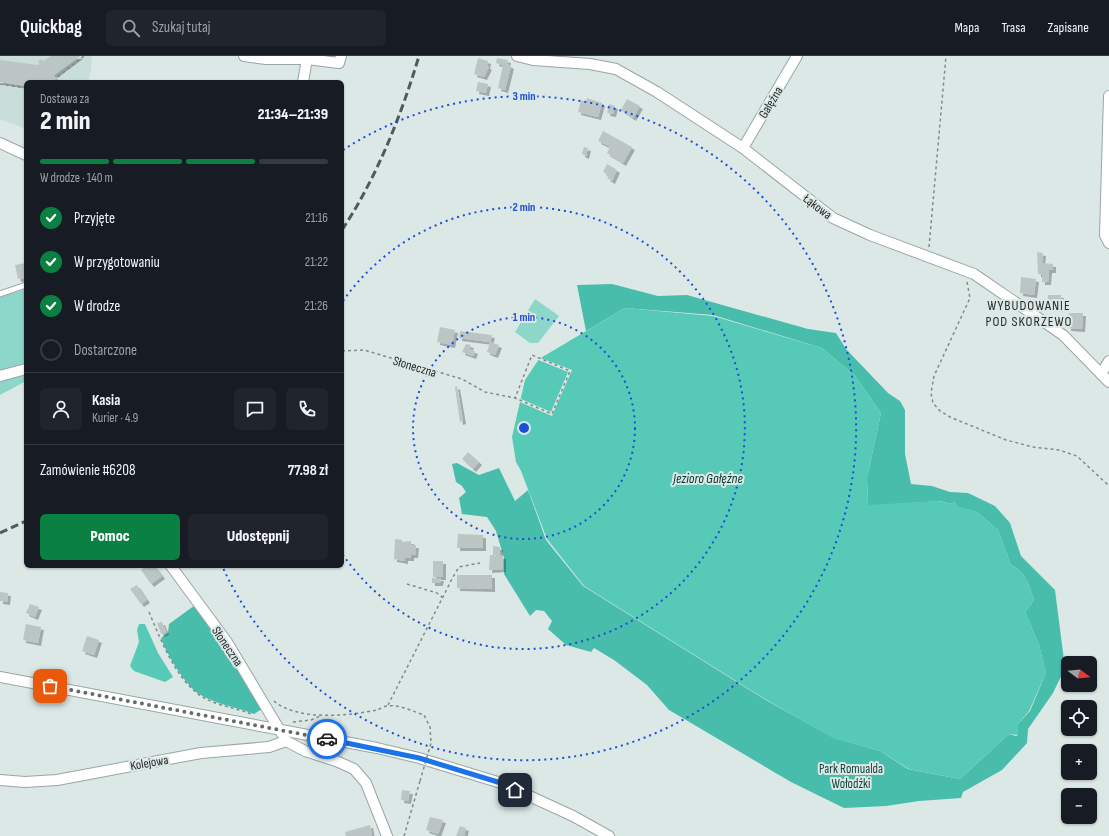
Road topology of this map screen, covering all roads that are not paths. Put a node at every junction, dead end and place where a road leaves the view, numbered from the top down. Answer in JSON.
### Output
{"nodes":[{"id":1,"x":244,"y":56,"type":"edge"},
{"id":2,"x":340,"y":56,"type":"edge"},
{"id":3,"x":517,"y":56,"type":"edge"},
{"id":4,"x":796,"y":56,"type":"edge"},
{"id":5,"x":266,"y":57,"type":"edge"},
{"id":6,"x":307,"y":59,"type":"junction"},
{"id":7,"x":303,"y":80,"type":"edge"},
{"id":8,"x":1109,"y":96,"type":"edge"},
{"id":9,"x":0,"y":143,"type":"edge"},
{"id":10,"x":743,"y":148,"type":"junction"},
{"id":11,"x":24,"y":154,"type":"edge"},
{"id":12,"x":1109,"y":243,"type":"edge"},
{"id":13,"x":24,"y":286,"type":"edge"},
{"id":14,"x":0,"y":294,"type":"edge"},
{"id":15,"x":1109,"y":361,"type":"edge"},
{"id":16,"x":24,"y":370,"type":"edge"},
{"id":17,"x":1101,"y":374,"type":"junction"},
{"id":18,"x":0,"y":376,"type":"edge"},
{"id":19,"x":1109,"y":382,"type":"edge"},
{"id":20,"x":172,"y":568,"type":"edge"},
{"id":21,"x":0,"y":677,"type":"edge"},
{"id":22,"x":279,"y":730,"type":"junction"},
{"id":23,"x":286,"y":741,"type":"junction"},
{"id":24,"x":0,"y":780,"type":"edge"},
{"id":25,"x":387,"y":836,"type":"edge"},
{"id":26,"x":609,"y":836,"type":"edge"}],
"edges":[{"from":1,"to":5,"type":"street"},
{"from":2,"to":6,"type":"street"},
{"from":3,"to":10,"type":"street","name":"Łąkowa"},
{"from":4,"to":10,"type":"street","name":"Gałęźna"},
{"from":5,"to":6,"type":"street"},
{"from":6,"to":7,"type":"street"},
{"from":8,"to":12,"type":"street"},
{"from":9,"to":11,"type":"street"},
{"from":10,"to":17,"type":"street","name":"Łąkowa"},
{"from":13,"to":14,"type":"lane"},
{"from":15,"to":17,"type":"street"},
{"from":16,"to":18,"type":"street"},
{"from":17,"to":19,"type":"street","name":"Łąkowa"},
{"from":20,"to":22,"type":"street","name":"Słoneczna"},
{"from":21,"to":22,"type":"street"},
{"from":22,"to":23,"type":"street"},
{"from":22,"to":26,"type":"street"},
{"from":23,"to":24,"type":"street","name":"Kolejowa"},
{"from":23,"to":25,"type":"street"}]}
